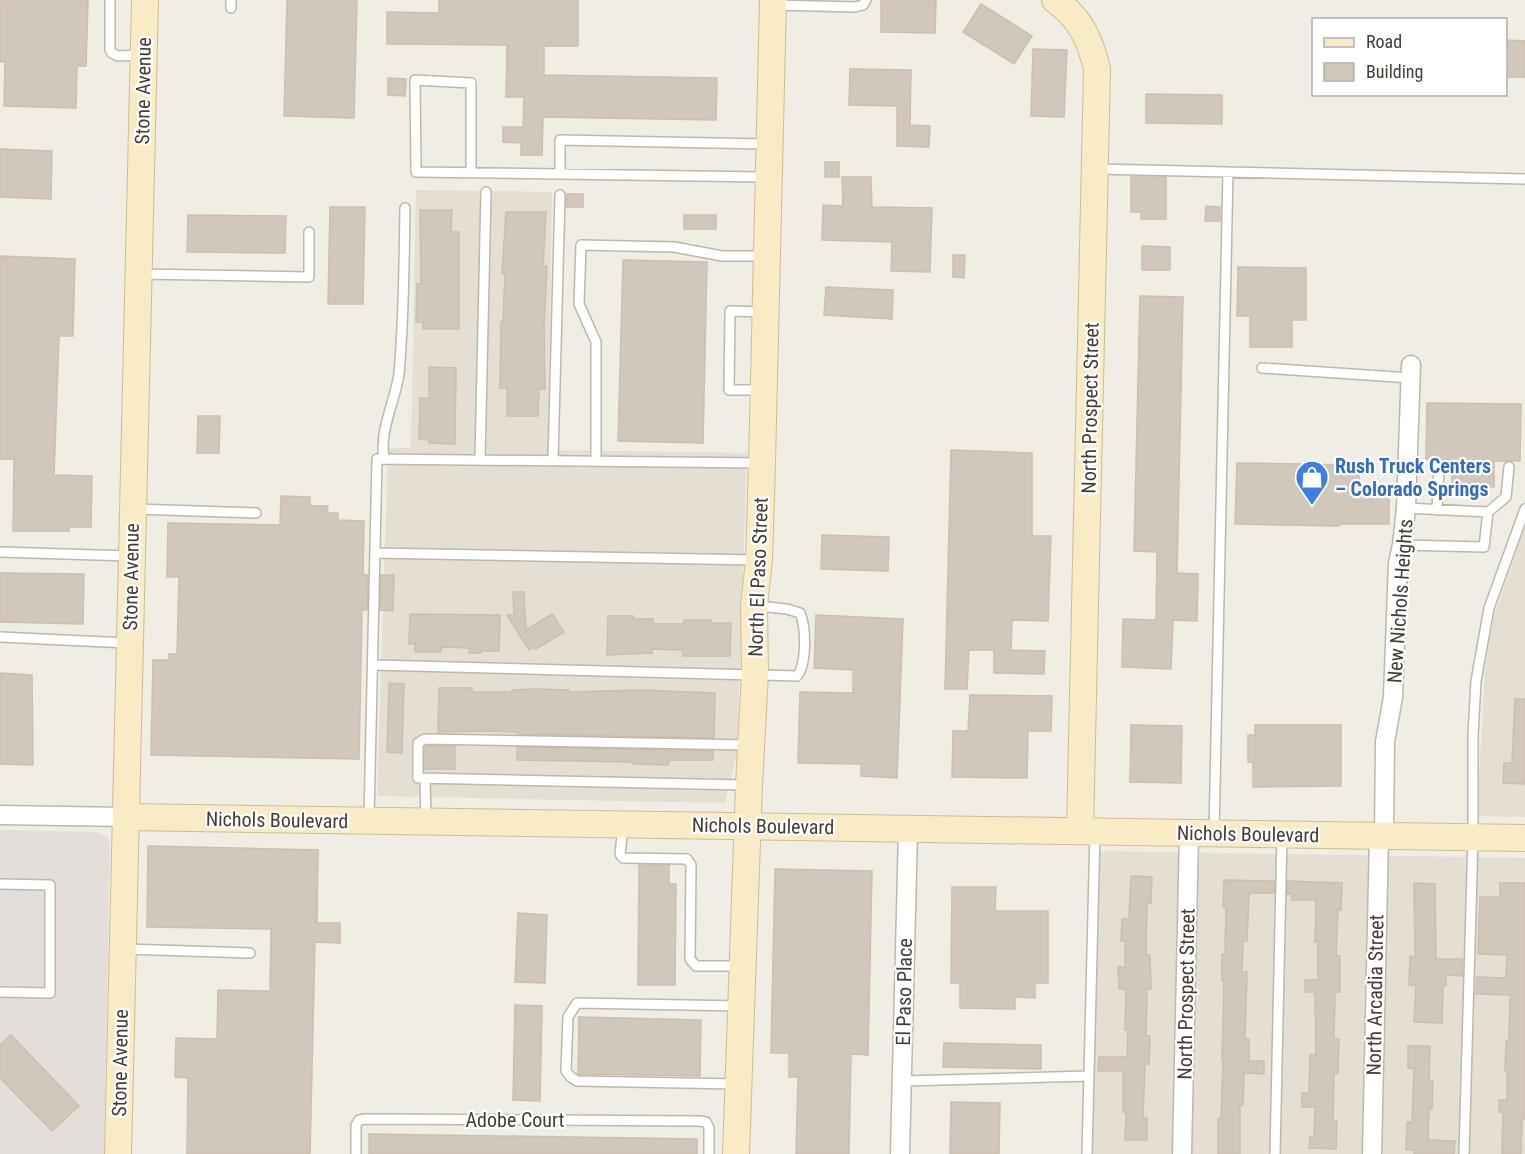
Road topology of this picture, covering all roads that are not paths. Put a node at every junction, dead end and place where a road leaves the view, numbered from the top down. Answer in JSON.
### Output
{"nodes":[{"id":1,"x":110,"y":0,"type":"edge"},
{"id":2,"x":145,"y":0,"type":"edge"},
{"id":3,"x":866,"y":0,"type":"edge"},
{"id":4,"x":1055,"y":0,"type":"edge"},
{"id":5,"x":773,"y":2,"type":"edge"},
{"id":6,"x":143,"y":55,"type":"junction"},
{"id":7,"x":768,"y":144,"type":"junction"},
{"id":8,"x":1095,"y":169,"type":"junction"},
{"id":9,"x":471,"y":172,"type":"junction"},
{"id":10,"x":1228,"y":172,"type":"junction"},
{"id":11,"x":560,"y":173,"type":"junction"},
{"id":12,"x":767,"y":177,"type":"junction"},
{"id":13,"x":1525,"y":178,"type":"edge"},
{"id":14,"x":486,"y":192,"type":"dead end"},
{"id":15,"x":560,"y":195,"type":"dead end"},
{"id":16,"x":405,"y":208,"type":"dead end"},
{"id":17,"x":309,"y":232,"type":"dead end"},
{"id":18,"x":766,"y":256,"type":"junction"},
{"id":19,"x":138,"y":274,"type":"junction"},
{"id":20,"x":764,"y":312,"type":"junction"},
{"id":21,"x":1262,"y":368,"type":"dead end"},
{"id":22,"x":1411,"y":372,"type":"joint"},
{"id":23,"x":763,"y":390,"type":"junction"},
{"id":24,"x":384,"y":459,"type":"junction"},
{"id":25,"x":480,"y":459,"type":"junction"},
{"id":26,"x":553,"y":460,"type":"junction"},
{"id":27,"x":596,"y":460,"type":"junction"},
{"id":28,"x":762,"y":463,"type":"junction"},
{"id":29,"x":1439,"y":467,"type":"dead end"},
{"id":30,"x":1509,"y":467,"type":"dead end"},
{"id":31,"x":1406,"y":508,"type":"junction"},
{"id":32,"x":133,"y":509,"type":"junction"},
{"id":33,"x":1525,"y":509,"type":"edge"},
{"id":34,"x":1437,"y":510,"type":"junction"},
{"id":35,"x":1488,"y":512,"type":"junction"},
{"id":36,"x":256,"y":513,"type":"dead end"},
{"id":37,"x":1402,"y":545,"type":"junction"},
{"id":38,"x":0,"y":552,"type":"edge"},
{"id":39,"x":375,"y":553,"type":"junction"},
{"id":40,"x":132,"y":556,"type":"junction"},
{"id":41,"x":759,"y":560,"type":"junction"},
{"id":42,"x":754,"y":606,"type":"junction"},
{"id":43,"x":0,"y":637,"type":"edge"},
{"id":44,"x":130,"y":643,"type":"junction"},
{"id":45,"x":372,"y":665,"type":"junction"},
{"id":46,"x":755,"y":674,"type":"junction"},
{"id":47,"x":752,"y":745,"type":"junction"},
{"id":48,"x":425,"y":779,"type":"junction"},
{"id":49,"x":749,"y":785,"type":"junction"},
{"id":50,"x":0,"y":815,"type":"edge"},
{"id":51,"x":126,"y":817,"type":"junction"},
{"id":52,"x":369,"y":821,"type":"junction"},
{"id":53,"x":426,"y":822,"type":"junction"},
{"id":54,"x":624,"y":824,"type":"junction"},
{"id":55,"x":748,"y":825,"type":"junction"},
{"id":56,"x":908,"y":830,"type":"junction"},
{"id":57,"x":1087,"y":831,"type":"junction"},
{"id":58,"x":1202,"y":833,"type":"junction"},
{"id":59,"x":1282,"y":834,"type":"junction"},
{"id":60,"x":1381,"y":835,"type":"junction"},
{"id":61,"x":1473,"y":837,"type":"junction"},
{"id":62,"x":1525,"y":838,"type":"edge"},
{"id":63,"x":0,"y":884,"type":"edge"},
{"id":64,"x":122,"y":949,"type":"junction"},
{"id":65,"x":250,"y":953,"type":"dead end"},
{"id":66,"x":743,"y":966,"type":"junction"},
{"id":67,"x":0,"y":992,"type":"edge"},
{"id":68,"x":741,"y":1006,"type":"junction"},
{"id":69,"x":1089,"y":1077,"type":"junction"},
{"id":70,"x":902,"y":1081,"type":"junction"},
{"id":71,"x":738,"y":1084,"type":"junction"},
{"id":72,"x":118,"y":1154,"type":"edge"},
{"id":73,"x":356,"y":1154,"type":"edge"},
{"id":74,"x":708,"y":1154,"type":"edge"},
{"id":75,"x":736,"y":1154,"type":"edge"},
{"id":76,"x":900,"y":1154,"type":"edge"},
{"id":77,"x":1087,"y":1154,"type":"edge"},
{"id":78,"x":1182,"y":1154,"type":"edge"},
{"id":79,"x":1275,"y":1154,"type":"edge"},
{"id":80,"x":1372,"y":1154,"type":"edge"},
{"id":81,"x":1464,"y":1154,"type":"edge"}],
"edges":[{"from":1,"to":6,"type":"lane"},
{"from":2,"to":6,"type":"street","name":"Stone Avenue"},
{"from":3,"to":5,"type":"lane"},
{"from":4,"to":8,"type":"street","name":"North Prospect Street"},
{"from":5,"to":7,"type":"street","name":"North El Paso Street"},
{"from":6,"to":19,"type":"street","name":"Stone Avenue"},
{"from":7,"to":11,"type":"lane"},
{"from":7,"to":12,"type":"street","name":"North El Paso Street"},
{"from":8,"to":10,"type":"lane"},
{"from":8,"to":57,"type":"street","name":"North Prospect Street"},
{"from":9,"to":9,"type":"lane"},
{"from":9,"to":11,"type":"lane"},
{"from":10,"to":13,"type":"lane"},
{"from":10,"to":58,"type":"lane"},
{"from":11,"to":12,"type":"lane"},
{"from":12,"to":18,"type":"street","name":"North El Paso Street"},
{"from":14,"to":25,"type":"lane"},
{"from":15,"to":26,"type":"lane"},
{"from":16,"to":24,"type":"lane"},
{"from":17,"to":19,"type":"lane"},
{"from":18,"to":20,"type":"street","name":"North El Paso Street"},
{"from":18,"to":27,"type":"lane"},
{"from":19,"to":32,"type":"street","name":"Stone Avenue"},
{"from":20,"to":23,"type":"street","name":"North El Paso Street"},
{"from":20,"to":23,"type":"lane"},
{"from":21,"to":22,"type":"lane"},
{"from":22,"to":31,"type":"street","name":"New Nichols Heights"},
{"from":23,"to":28,"type":"street","name":"North El Paso Street"},
{"from":24,"to":25,"type":"lane"},
{"from":24,"to":39,"type":"lane"},
{"from":25,"to":26,"type":"lane"},
{"from":26,"to":27,"type":"lane"},
{"from":27,"to":28,"type":"lane"},
{"from":28,"to":41,"type":"street","name":"North El Paso Street"},
{"from":29,"to":34,"type":"lane"},
{"from":30,"to":35,"type":"lane"},
{"from":31,"to":34,"type":"lane"},
{"from":31,"to":37,"type":"street","name":"New Nichols Heights"},
{"from":32,"to":36,"type":"lane"},
{"from":32,"to":40,"type":"street","name":"Stone Avenue"},
{"from":33,"to":61,"type":"lane"},
{"from":34,"to":35,"type":"lane"},
{"from":35,"to":37,"type":"lane"},
{"from":37,"to":60,"type":"street","name":"New Nichols Heights"},
{"from":38,"to":40,"type":"lane"},
{"from":39,"to":41,"type":"lane"},
{"from":39,"to":45,"type":"lane"},
{"from":40,"to":44,"type":"street","name":"Stone Avenue"},
{"from":41,"to":42,"type":"street","name":"North El Paso Street"},
{"from":42,"to":46,"type":"street","name":"North El Paso Street"},
{"from":42,"to":46,"type":"lane"},
{"from":43,"to":44,"type":"lane"},
{"from":44,"to":51,"type":"street","name":"Stone Avenue"},
{"from":45,"to":46,"type":"lane"},
{"from":45,"to":52,"type":"lane"},
{"from":46,"to":47,"type":"street","name":"North El Paso Street"},
{"from":47,"to":48,"type":"lane"},
{"from":47,"to":49,"type":"street","name":"North El Paso Street"},
{"from":48,"to":49,"type":"lane"},
{"from":48,"to":53,"type":"lane"},
{"from":49,"to":55,"type":"street","name":"North El Paso Street"},
{"from":50,"to":51,"type":"street","name":"Nichols Boulevard"},
{"from":51,"to":52,"type":"street","name":"Nichols Boulevard"},
{"from":51,"to":64,"type":"street","name":"Stone Avenue"},
{"from":52,"to":53,"type":"street","name":"Nichols Boulevard"},
{"from":53,"to":54,"type":"street","name":"Nichols Boulevard"},
{"from":54,"to":55,"type":"street","name":"Nichols Boulevard"},
{"from":54,"to":66,"type":"lane"},
{"from":55,"to":56,"type":"street","name":"Nichols Boulevard"},
{"from":55,"to":66,"type":"street","name":"North El Paso Street"},
{"from":56,"to":57,"type":"street","name":"Nichols Boulevard"},
{"from":56,"to":70,"type":"street","name":"El Paso Place"},
{"from":57,"to":58,"type":"street","name":"Nichols Boulevard"},
{"from":57,"to":69,"type":"lane"},
{"from":58,"to":59,"type":"street","name":"Nichols Boulevard"},
{"from":58,"to":78,"type":"street","name":"North Prospect Street"},
{"from":59,"to":60,"type":"street","name":"Nichols Boulevard"},
{"from":59,"to":79,"type":"lane"},
{"from":60,"to":61,"type":"street","name":"Nichols Boulevard"},
{"from":60,"to":80,"type":"street","name":"North Arcadia Street"},
{"from":61,"to":62,"type":"street","name":"Nichols Boulevard"},
{"from":61,"to":81,"type":"lane"},
{"from":63,"to":67,"type":"lane"},
{"from":64,"to":65,"type":"lane"},
{"from":64,"to":72,"type":"street","name":"Stone Avenue"},
{"from":66,"to":68,"type":"street","name":"North El Paso Street"},
{"from":68,"to":71,"type":"street","name":"North El Paso Street"},
{"from":68,"to":71,"type":"lane"},
{"from":69,"to":70,"type":"lane"},
{"from":69,"to":77,"type":"lane"},
{"from":70,"to":76,"type":"street","name":"El Paso Place"},
{"from":71,"to":75,"type":"street","name":"North El Paso Street"},
{"from":73,"to":74,"type":"lane","name":"Adobe Court"}]}
